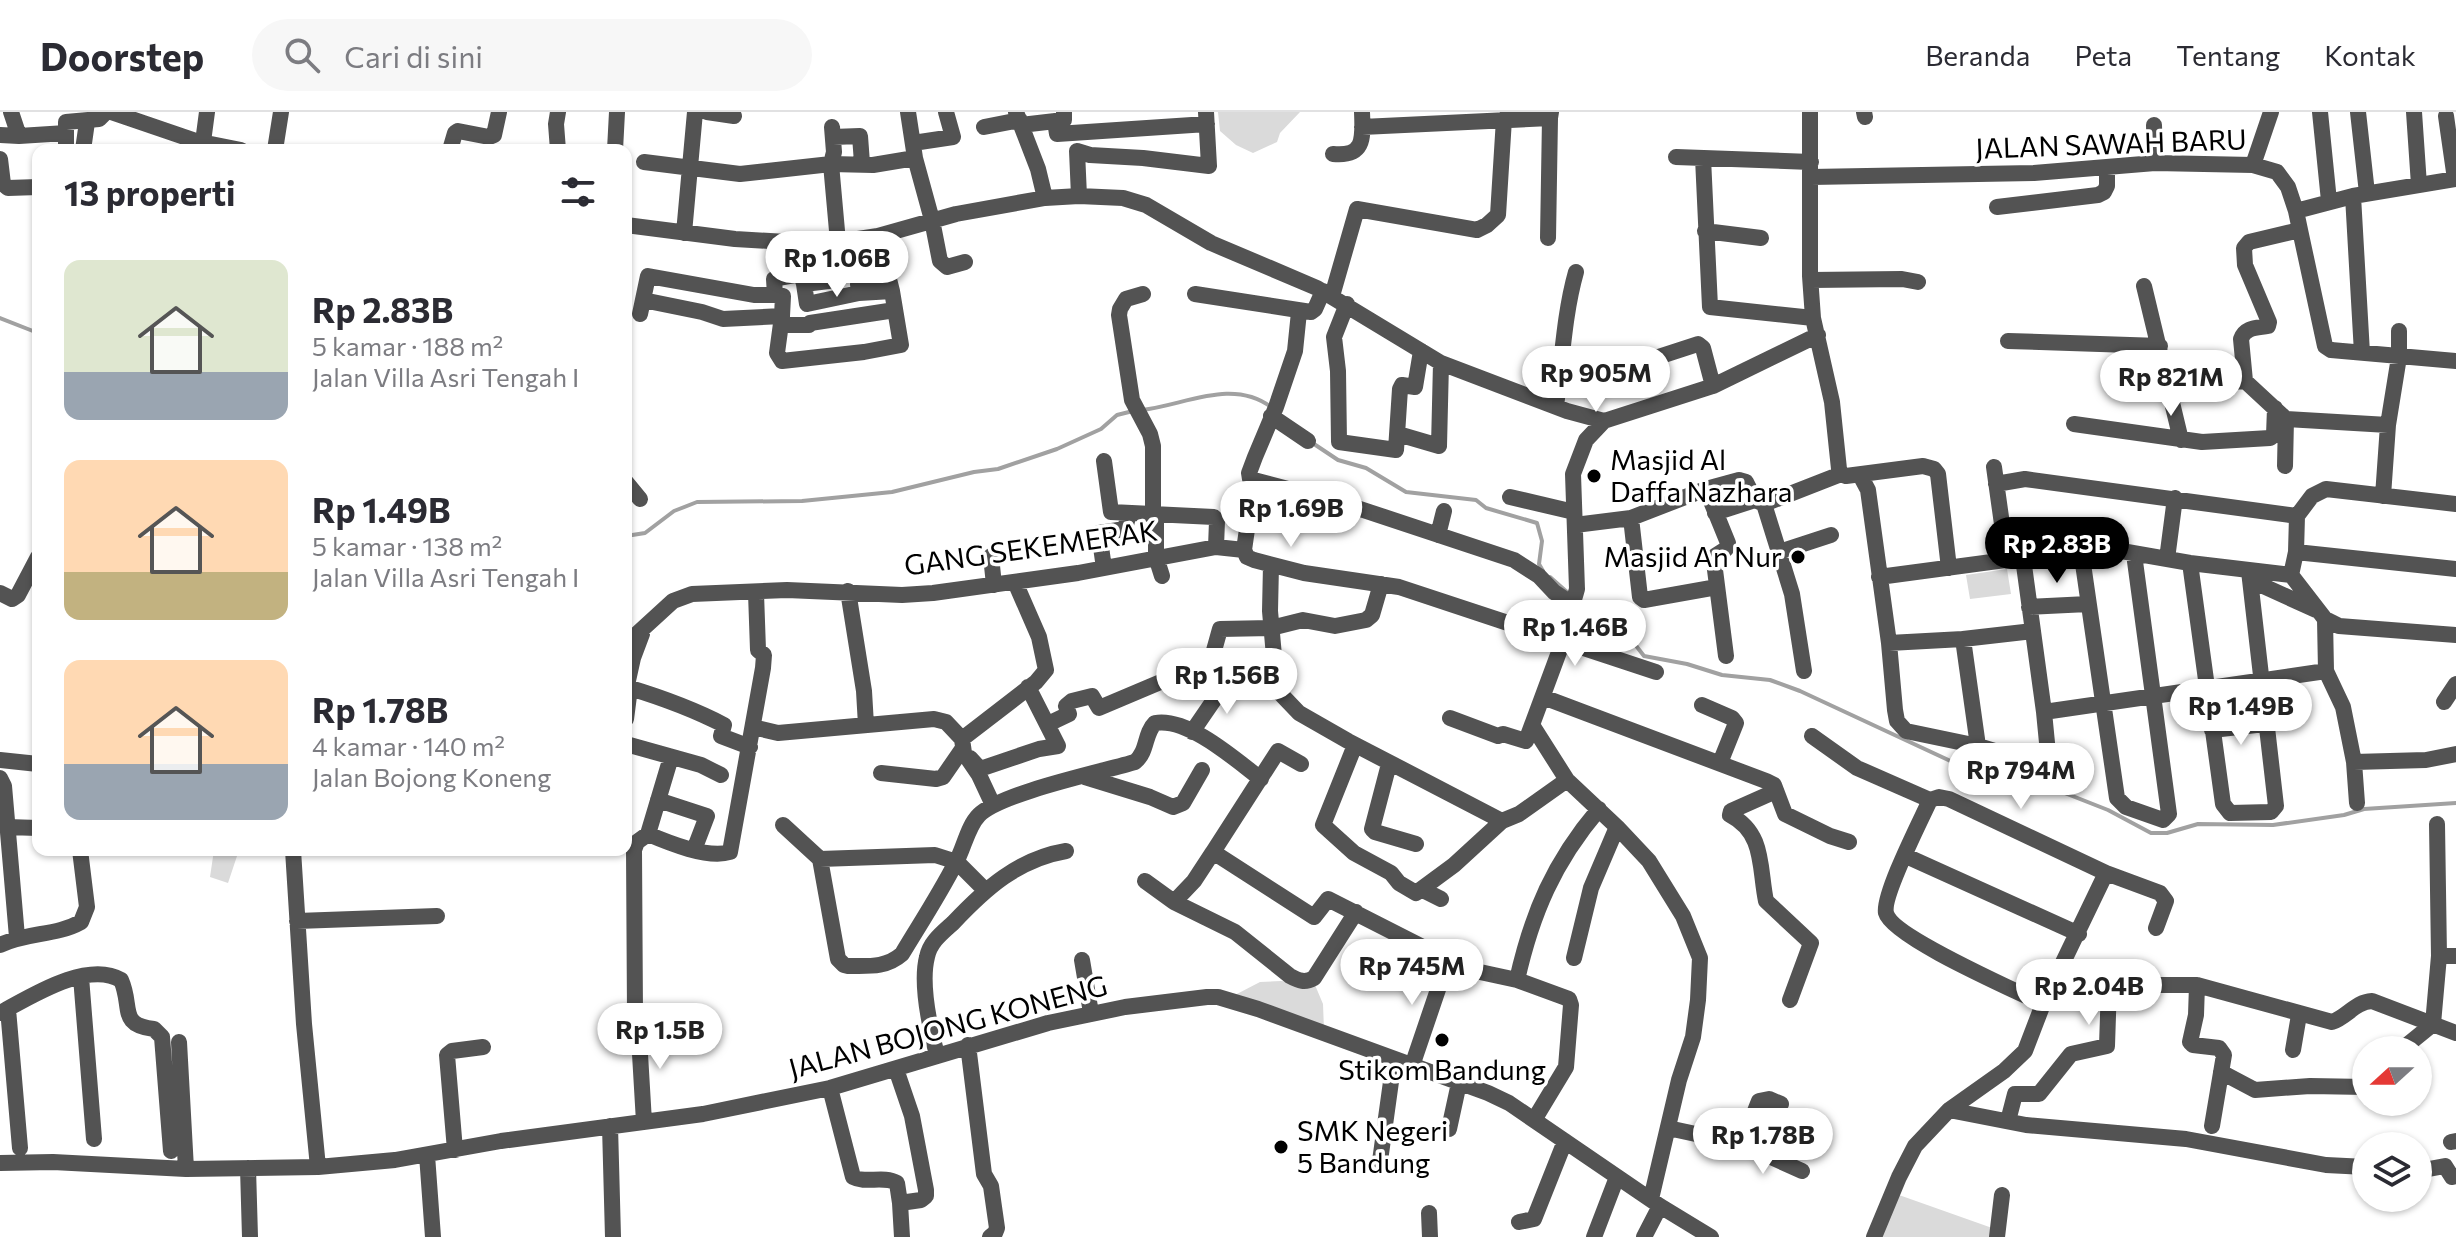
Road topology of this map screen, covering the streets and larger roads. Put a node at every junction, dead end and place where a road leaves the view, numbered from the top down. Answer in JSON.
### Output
{"nodes":[{"id":1,"x":11,"y":112,"type":"edge"},
{"id":2,"x":207,"y":112,"type":"edge"},
{"id":3,"x":281,"y":112,"type":"edge"},
{"id":4,"x":499,"y":112,"type":"edge"},
{"id":5,"x":558,"y":112,"type":"edge"},
{"id":6,"x":617,"y":112,"type":"edge"},
{"id":7,"x":695,"y":112,"type":"edge"},
{"id":8,"x":707,"y":112,"type":"edge"},
{"id":9,"x":908,"y":112,"type":"edge"},
{"id":10,"x":946,"y":112,"type":"edge"},
{"id":11,"x":1810,"y":112,"type":"edge"},
{"id":12,"x":2271,"y":112,"type":"edge"},
{"id":13,"x":2320,"y":112,"type":"edge"},
{"id":14,"x":2358,"y":112,"type":"edge"},
{"id":15,"x":2414,"y":112,"type":"edge"},
{"id":16,"x":113,"y":113,"type":"edge"},
{"id":17,"x":1551,"y":115,"type":"edge"},
{"id":18,"x":734,"y":116,"type":"dead end"},
{"id":19,"x":2446,"y":116,"type":"dead end"},
{"id":20,"x":1059,"y":117,"type":"edge"},
{"id":21,"x":1206,"y":118,"type":"edge"},
{"id":22,"x":1019,"y":119,"type":"edge"},
{"id":23,"x":1504,"y":119,"type":"junction"},
{"id":24,"x":1362,"y":120,"type":"edge"},
{"id":25,"x":87,"y":122,"type":"junction"},
{"id":26,"x":2154,"y":125,"type":"dead end"},
{"id":27,"x":984,"y":127,"type":"dead end"},
{"id":28,"x":0,"y":135,"type":"edge"},
{"id":29,"x":19,"y":136,"type":"junction"},
{"id":30,"x":40,"y":142,"type":"edge"},
{"id":31,"x":66,"y":142,"type":"edge"},
{"id":32,"x":84,"y":144,"type":"edge"},
{"id":33,"x":198,"y":144,"type":"edge"},
{"id":34,"x":276,"y":144,"type":"edge"},
{"id":35,"x":452,"y":144,"type":"edge"},
{"id":36,"x":558,"y":144,"type":"edge"},
{"id":37,"x":615,"y":144,"type":"edge"},
{"id":38,"x":914,"y":151,"type":"junction"},
{"id":39,"x":1333,"y":154,"type":"dead end"},
{"id":40,"x":1676,"y":157,"type":"dead end"},
{"id":41,"x":1703,"y":158,"type":"junction"},
{"id":42,"x":0,"y":159,"type":"edge"},
{"id":43,"x":644,"y":162,"type":"dead end"},
{"id":44,"x":862,"y":163,"type":"junction"},
{"id":45,"x":2155,"y":163,"type":"junction"},
{"id":46,"x":831,"y":164,"type":"junction"},
{"id":47,"x":2253,"y":165,"type":"junction"},
{"id":48,"x":2107,"y":167,"type":"junction"},
{"id":49,"x":690,"y":168,"type":"junction"},
{"id":50,"x":1811,"y":169,"type":"junction"},
{"id":51,"x":2455,"y":179,"type":"edge"},
{"id":52,"x":2419,"y":185,"type":"junction"},
{"id":53,"x":32,"y":187,"type":"edge"},
{"id":54,"x":2360,"y":194,"type":"junction"},
{"id":55,"x":1079,"y":196,"type":"junction"},
{"id":56,"x":1045,"y":198,"type":"junction"},
{"id":57,"x":2329,"y":201,"type":"junction"},
{"id":58,"x":1997,"y":207,"type":"dead end"},
{"id":59,"x":2296,"y":211,"type":"junction"},
{"id":60,"x":932,"y":220,"type":"junction"},
{"id":61,"x":632,"y":226,"type":"edge"},
{"id":62,"x":2300,"y":230,"type":"junction"},
{"id":63,"x":1705,"y":231,"type":"junction"},
{"id":64,"x":684,"y":233,"type":"junction"},
{"id":65,"x":878,"y":236,"type":"junction"},
{"id":66,"x":1548,"y":238,"type":"dead end"},
{"id":67,"x":1761,"y":238,"type":"dead end"},
{"id":68,"x":831,"y":242,"type":"junction"},
{"id":69,"x":965,"y":262,"type":"dead end"},
{"id":70,"x":1576,"y":272,"type":"dead end"},
{"id":71,"x":1811,"y":280,"type":"junction"},
{"id":72,"x":1918,"y":282,"type":"dead end"},
{"id":73,"x":804,"y":284,"type":"junction"},
{"id":74,"x":890,"y":284,"type":"junction"},
{"id":75,"x":2144,"y":286,"type":"dead end"},
{"id":76,"x":1143,"y":294,"type":"dead end"},
{"id":77,"x":1195,"y":294,"type":"dead end"},
{"id":78,"x":775,"y":295,"type":"junction"},
{"id":79,"x":1334,"y":297,"type":"junction"},
{"id":80,"x":895,"y":310,"type":"junction"},
{"id":81,"x":1299,"y":312,"type":"junction"},
{"id":82,"x":781,"y":320,"type":"junction"},
{"id":83,"x":1815,"y":326,"type":"junction"},
{"id":84,"x":2399,"y":331,"type":"dead end"},
{"id":85,"x":2008,"y":341,"type":"dead end"},
{"id":86,"x":2160,"y":346,"type":"junction"},
{"id":87,"x":1421,"y":351,"type":"junction"},
{"id":88,"x":2362,"y":353,"type":"junction"},
{"id":89,"x":2399,"y":357,"type":"junction"},
{"id":90,"x":2456,"y":361,"type":"edge"},
{"id":91,"x":1441,"y":363,"type":"junction"},
{"id":92,"x":2245,"y":381,"type":"junction"},
{"id":93,"x":1609,"y":382,"type":"dead end"},
{"id":94,"x":1713,"y":386,"type":"junction"},
{"id":95,"x":2170,"y":387,"type":"junction"},
{"id":96,"x":1562,"y":409,"type":"junction"},
{"id":97,"x":1273,"y":412,"type":"junction"},
{"id":98,"x":2281,"y":413,"type":"junction"},
{"id":99,"x":1604,"y":421,"type":"junction"},
{"id":100,"x":2074,"y":424,"type":"dead end"},
{"id":101,"x":2388,"y":425,"type":"junction"},
{"id":102,"x":1398,"y":434,"type":"junction"},
{"id":103,"x":1586,"y":440,"type":"junction"},
{"id":104,"x":2181,"y":440,"type":"junction"},
{"id":105,"x":1308,"y":441,"type":"dead end"},
{"id":106,"x":1104,"y":461,"type":"dead end"},
{"id":107,"x":2285,"y":466,"type":"dead end"},
{"id":108,"x":1841,"y":474,"type":"junction"},
{"id":109,"x":1860,"y":475,"type":"junction"},
{"id":110,"x":1254,"y":481,"type":"junction"},
{"id":111,"x":632,"y":489,"type":"edge"},
{"id":112,"x":1706,"y":489,"type":"junction"},
{"id":113,"x":2383,"y":496,"type":"junction"},
{"id":114,"x":1510,"y":497,"type":"dead end"},
{"id":115,"x":2175,"y":498,"type":"junction"},
{"id":116,"x":640,"y":499,"type":"dead end"},
{"id":117,"x":1760,"y":502,"type":"junction"},
{"id":118,"x":2456,"y":504,"type":"edge"},
{"id":119,"x":1444,"y":511,"type":"dead end"},
{"id":120,"x":1129,"y":513,"type":"junction"},
{"id":121,"x":1715,"y":513,"type":"junction"},
{"id":122,"x":1154,"y":516,"type":"junction"},
{"id":123,"x":2297,"y":516,"type":"junction"},
{"id":124,"x":1575,"y":518,"type":"junction"},
{"id":125,"x":1631,"y":518,"type":"junction"},
{"id":126,"x":1438,"y":535,"type":"junction"},
{"id":127,"x":1831,"y":535,"type":"dead end"},
{"id":128,"x":1216,"y":547,"type":"junction"},
{"id":129,"x":1244,"y":550,"type":"junction"},
{"id":130,"x":2081,"y":550,"type":"junction"},
{"id":131,"x":1779,"y":552,"type":"junction"},
{"id":132,"x":2296,"y":552,"type":"junction"},
{"id":133,"x":2134,"y":554,"type":"junction"},
{"id":134,"x":991,"y":556,"type":"dead end"},
{"id":135,"x":1156,"y":557,"type":"junction"},
{"id":136,"x":2015,"y":559,"type":"junction"},
{"id":137,"x":2167,"y":559,"type":"junction"},
{"id":138,"x":2190,"y":563,"type":"junction"},
{"id":139,"x":1271,"y":565,"type":"junction"},
{"id":140,"x":32,"y":568,"type":"edge"},
{"id":141,"x":1104,"y":568,"type":"junction"},
{"id":142,"x":1949,"y":568,"type":"junction"},
{"id":143,"x":2456,"y":569,"type":"edge"},
{"id":144,"x":2291,"y":575,"type":"junction"},
{"id":145,"x":1162,"y":576,"type":"dead end"},
{"id":146,"x":2250,"y":576,"type":"junction"},
{"id":147,"x":1879,"y":577,"type":"junction"},
{"id":148,"x":1015,"y":582,"type":"junction"},
{"id":149,"x":1381,"y":584,"type":"junction"},
{"id":150,"x":994,"y":585,"type":"junction"},
{"id":151,"x":1717,"y":587,"type":"junction"},
{"id":152,"x":848,"y":591,"type":"junction"},
{"id":153,"x":0,"y":593,"type":"edge"},
{"id":154,"x":756,"y":593,"type":"junction"},
{"id":155,"x":1574,"y":597,"type":"junction"},
{"id":156,"x":2088,"y":604,"type":"junction"},
{"id":157,"x":2029,"y":607,"type":"junction"},
{"id":158,"x":2321,"y":615,"type":"junction"},
{"id":159,"x":644,"y":628,"type":"junction"},
{"id":160,"x":1271,"y":628,"type":"junction"},
{"id":161,"x":2033,"y":631,"type":"junction"},
{"id":162,"x":2456,"y":635,"type":"edge"},
{"id":163,"x":632,"y":639,"type":"edge"},
{"id":164,"x":1963,"y":639,"type":"junction"},
{"id":165,"x":1562,"y":642,"type":"junction"},
{"id":166,"x":1889,"y":643,"type":"junction"},
{"id":167,"x":1726,"y":656,"type":"dead end"},
{"id":168,"x":632,"y":662,"type":"edge"},
{"id":169,"x":1804,"y":671,"type":"dead end"},
{"id":170,"x":2326,"y":671,"type":"junction"},
{"id":171,"x":1204,"y":672,"type":"junction"},
{"id":172,"x":1656,"y":672,"type":"dead end"},
{"id":173,"x":1229,"y":678,"type":"junction"},
{"id":174,"x":2260,"y":681,"type":"junction"},
{"id":175,"x":2456,"y":684,"type":"edge"},
{"id":176,"x":1028,"y":687,"type":"junction"},
{"id":177,"x":632,"y":689,"type":"edge"},
{"id":178,"x":2205,"y":689,"type":"junction"},
{"id":179,"x":1277,"y":690,"type":"junction"},
{"id":180,"x":2154,"y":696,"type":"junction"},
{"id":181,"x":1543,"y":697,"type":"junction"},
{"id":182,"x":2444,"y":702,"type":"dead end"},
{"id":183,"x":2103,"y":704,"type":"junction"},
{"id":184,"x":1702,"y":705,"type":"dead end"},
{"id":185,"x":2044,"y":712,"type":"junction"},
{"id":186,"x":1450,"y":718,"type":"dead end"},
{"id":187,"x":1048,"y":724,"type":"junction"},
{"id":188,"x":2265,"y":724,"type":"junction"},
{"id":189,"x":866,"y":725,"type":"junction"},
{"id":190,"x":753,"y":727,"type":"junction"},
{"id":191,"x":1534,"y":728,"type":"junction"},
{"id":192,"x":2212,"y":730,"type":"junction"},
{"id":193,"x":1192,"y":732,"type":"junction"},
{"id":194,"x":1812,"y":736,"type":"dead end"},
{"id":195,"x":1355,"y":745,"type":"junction"},
{"id":196,"x":632,"y":746,"type":"edge"},
{"id":197,"x":963,"y":746,"type":"junction"},
{"id":198,"x":1978,"y":746,"type":"junction"},
{"id":199,"x":750,"y":747,"type":"junction"},
{"id":200,"x":2456,"y":754,"type":"edge"},
{"id":201,"x":671,"y":757,"type":"junction"},
{"id":202,"x":0,"y":760,"type":"edge"},
{"id":203,"x":2354,"y":762,"type":"junction"},
{"id":204,"x":32,"y":763,"type":"edge"},
{"id":205,"x":1720,"y":763,"type":"junction"},
{"id":206,"x":1301,"y":764,"type":"dead end"},
{"id":207,"x":1389,"y":764,"type":"junction"},
{"id":208,"x":1202,"y":770,"type":"dead end"},
{"id":209,"x":881,"y":773,"type":"dead end"},
{"id":210,"x":721,"y":775,"type":"dead end"},
{"id":211,"x":1084,"y":777,"type":"junction"},
{"id":212,"x":0,"y":778,"type":"edge"},
{"id":213,"x":1261,"y":779,"type":"junction"},
{"id":214,"x":1567,"y":780,"type":"junction"},
{"id":215,"x":1776,"y":791,"type":"junction"},
{"id":216,"x":658,"y":800,"type":"junction"},
{"id":217,"x":1930,"y":800,"type":"junction"},
{"id":218,"x":2357,"y":803,"type":"dead end"},
{"id":219,"x":993,"y":805,"type":"junction"},
{"id":220,"x":1599,"y":809,"type":"junction"},
{"id":221,"x":1502,"y":821,"type":"junction"},
{"id":222,"x":2437,"y":824,"type":"dead end"},
{"id":223,"x":783,"y":825,"type":"dead end"},
{"id":224,"x":7,"y":827,"type":"junction"},
{"id":225,"x":1617,"y":827,"type":"junction"},
{"id":226,"x":32,"y":828,"type":"edge"},
{"id":227,"x":648,"y":834,"type":"junction"},
{"id":228,"x":1849,"y":842,"type":"dead end"},
{"id":229,"x":1416,"y":844,"type":"dead end"},
{"id":230,"x":694,"y":850,"type":"junction"},
{"id":231,"x":1066,"y":851,"type":"dead end"},
{"id":232,"x":1213,"y":852,"type":"junction"},
{"id":233,"x":81,"y":856,"type":"edge"},
{"id":234,"x":293,"y":856,"type":"edge"},
{"id":235,"x":1906,"y":856,"type":"junction"},
{"id":236,"x":820,"y":859,"type":"junction"},
{"id":237,"x":957,"y":862,"type":"junction"},
{"id":238,"x":2106,"y":873,"type":"junction"},
{"id":239,"x":1145,"y":881,"type":"dead end"},
{"id":240,"x":985,"y":890,"type":"junction"},
{"id":241,"x":1423,"y":890,"type":"junction"},
{"id":242,"x":1441,"y":899,"type":"dead end"},
{"id":243,"x":1174,"y":902,"type":"junction"},
{"id":244,"x":1356,"y":912,"type":"junction"},
{"id":245,"x":437,"y":916,"type":"dead end"},
{"id":246,"x":297,"y":921,"type":"junction"},
{"id":247,"x":2156,"y":928,"type":"dead end"},
{"id":248,"x":2079,"y":934,"type":"junction"},
{"id":249,"x":17,"y":937,"type":"junction"},
{"id":250,"x":0,"y":945,"type":"edge"},
{"id":251,"x":2448,"y":956,"type":"edge"},
{"id":252,"x":1574,"y":958,"type":"dead end"},
{"id":253,"x":1082,"y":960,"type":"dead end"},
{"id":254,"x":1448,"y":960,"type":"junction"},
{"id":255,"x":81,"y":977,"type":"junction"},
{"id":256,"x":1517,"y":980,"type":"junction"},
{"id":257,"x":2197,"y":985,"type":"junction"},
{"id":258,"x":1790,"y":1000,"type":"dead end"},
{"id":259,"x":928,"y":1004,"type":"junction"},
{"id":260,"x":2043,"y":1004,"type":"junction"},
{"id":261,"x":4,"y":1011,"type":"edge"},
{"id":262,"x":1091,"y":1013,"type":"junction"},
{"id":263,"x":2299,"y":1015,"type":"junction"},
{"id":264,"x":2433,"y":1024,"type":"junction"},
{"id":265,"x":2456,"y":1033,"type":"edge"},
{"id":266,"x":2418,"y":1036,"type":"edge"},
{"id":267,"x":179,"y":1042,"type":"dead end"},
{"id":268,"x":968,"y":1045,"type":"junction"},
{"id":269,"x":483,"y":1047,"type":"dead end"},
{"id":270,"x":2293,"y":1050,"type":"dead end"},
{"id":271,"x":941,"y":1054,"type":"junction"},
{"id":272,"x":1394,"y":1060,"type":"junction"},
{"id":273,"x":2223,"y":1064,"type":"junction"},
{"id":274,"x":1412,"y":1066,"type":"junction"},
{"id":275,"x":900,"y":1068,"type":"junction"},
{"id":276,"x":1459,"y":1083,"type":"junction"},
{"id":277,"x":2352,"y":1087,"type":"edge"},
{"id":278,"x":830,"y":1088,"type":"junction"},
{"id":279,"x":1781,"y":1104,"type":"dead end"},
{"id":280,"x":1949,"y":1110,"type":"junction"},
{"id":281,"x":1534,"y":1120,"type":"junction"},
{"id":282,"x":2008,"y":1121,"type":"junction"},
{"id":283,"x":644,"y":1122,"type":"junction"},
{"id":284,"x":610,"y":1126,"type":"junction"},
{"id":285,"x":2212,"y":1126,"type":"dead end"},
{"id":286,"x":1668,"y":1128,"type":"junction"},
{"id":287,"x":1449,"y":1129,"type":"dead end"},
{"id":288,"x":94,"y":1139,"type":"dead end"},
{"id":289,"x":1565,"y":1141,"type":"junction"},
{"id":290,"x":1742,"y":1144,"type":"junction"},
{"id":291,"x":20,"y":1148,"type":"dead end"},
{"id":292,"x":455,"y":1150,"type":"junction"},
{"id":293,"x":171,"y":1151,"type":"dead end"},
{"id":294,"x":427,"y":1155,"type":"junction"},
{"id":295,"x":1380,"y":1161,"type":"dead end"},
{"id":296,"x":0,"y":1163,"type":"edge"},
{"id":297,"x":2352,"y":1166,"type":"edge"},
{"id":298,"x":318,"y":1167,"type":"junction"},
{"id":299,"x":248,"y":1168,"type":"junction"},
{"id":300,"x":2432,"y":1168,"type":"edge"},
{"id":301,"x":186,"y":1169,"type":"junction"},
{"id":302,"x":1802,"y":1171,"type":"dead end"},
{"id":303,"x":2456,"y":1176,"type":"edge"},
{"id":304,"x":1617,"y":1177,"type":"junction"},
{"id":305,"x":2002,"y":1195,"type":"dead end"},
{"id":306,"x":900,"y":1203,"type":"junction"},
{"id":307,"x":1655,"y":1203,"type":"junction"},
{"id":308,"x":1429,"y":1213,"type":"dead end"},
{"id":309,"x":1519,"y":1222,"type":"dead end"},
{"id":310,"x":250,"y":1237,"type":"edge"},
{"id":311,"x":433,"y":1237,"type":"edge"},
{"id":312,"x":613,"y":1237,"type":"edge"},
{"id":313,"x":902,"y":1237,"type":"edge"},
{"id":314,"x":990,"y":1237,"type":"edge"},
{"id":315,"x":1430,"y":1237,"type":"edge"},
{"id":316,"x":1594,"y":1237,"type":"edge"},
{"id":317,"x":1644,"y":1237,"type":"edge"},
{"id":318,"x":1711,"y":1237,"type":"edge"},
{"id":319,"x":1874,"y":1237,"type":"edge"},
{"id":320,"x":1997,"y":1237,"type":"edge"}],
"edges":[{"from":1,"to":29,"type":"street"},
{"from":2,"to":33,"type":"street"},
{"from":3,"to":34,"type":"street"},
{"from":4,"to":35,"type":"street"},
{"from":5,"to":36,"type":"street"},
{"from":6,"to":37,"type":"street"},
{"from":7,"to":49,"type":"street"},
{"from":8,"to":18,"type":"street"},
{"from":9,"to":38,"type":"street"},
{"from":10,"to":38,"type":"street"},
{"from":11,"to":50,"type":"street"},
{"from":12,"to":47,"type":"street"},
{"from":13,"to":57,"type":"street"},
{"from":14,"to":54,"type":"street"},
{"from":15,"to":52,"type":"street"},
{"from":16,"to":25,"type":"street"},
{"from":16,"to":33,"type":"street"},
{"from":17,"to":23,"type":"street"},
{"from":17,"to":66,"type":"street"},
{"from":19,"to":51,"type":"street"},
{"from":20,"to":21,"type":"street"},
{"from":20,"to":22,"type":"street"},
{"from":21,"to":55,"type":"street"},
{"from":22,"to":27,"type":"street"},
{"from":22,"to":56,"type":"street"},
{"from":23,"to":24,"type":"street"},
{"from":23,"to":79,"type":"street"},
{"from":24,"to":39,"type":"street"},
{"from":25,"to":31,"type":"street"},
{"from":25,"to":32,"type":"street"},
{"from":26,"to":45,"type":"street"},
{"from":28,"to":29,"type":"street"},
{"from":29,"to":30,"type":"street"},
{"from":30,"to":31,"type":"street"},
{"from":38,"to":44,"type":"street"},
{"from":38,"to":60,"type":"street"},
{"from":40,"to":41,"type":"street","name":"JALAN SAWAH BARU"},
{"from":41,"to":50,"type":"street","name":"JALAN SAWAH BARU"},
{"from":41,"to":63,"type":"street"},
{"from":42,"to":53,"type":"street"},
{"from":43,"to":49,"type":"street"},
{"from":44,"to":46,"type":"street"},
{"from":44,"to":46,"type":"street"},
{"from":45,"to":47,"type":"street","name":"JALAN SAWAH BARU"},
{"from":45,"to":48,"type":"street","name":"JALAN SAWAH BARU"},
{"from":46,"to":49,"type":"street"},
{"from":46,"to":68,"type":"street"},
{"from":47,"to":59,"type":"street","name":"JALAN SAWAH BARU"},
{"from":48,"to":50,"type":"street","name":"JALAN SAWAH BARU"},
{"from":48,"to":58,"type":"street"},
{"from":49,"to":64,"type":"street"},
{"from":50,"to":71,"type":"street"},
{"from":51,"to":52,"type":"street"},
{"from":52,"to":54,"type":"street"},
{"from":54,"to":57,"type":"street"},
{"from":54,"to":88,"type":"street"},
{"from":55,"to":56,"type":"street"},
{"from":55,"to":79,"type":"street"},
{"from":56,"to":60,"type":"street"},
{"from":57,"to":59,"type":"street"},
{"from":59,"to":62,"type":"street","name":"JALAN SAWAH BARU"},
{"from":60,"to":65,"type":"street"},
{"from":60,"to":69,"type":"street"},
{"from":61,"to":64,"type":"street"},
{"from":62,"to":88,"type":"street","name":"JALAN SAWAH BARU"},
{"from":62,"to":92,"type":"street"},
{"from":63,"to":67,"type":"street"},
{"from":63,"to":83,"type":"street"},
{"from":64,"to":68,"type":"street"},
{"from":65,"to":68,"type":"street"},
{"from":65,"to":74,"type":"street"},
{"from":68,"to":73,"type":"street"},
{"from":70,"to":96,"type":"street"},
{"from":71,"to":72,"type":"street"},
{"from":71,"to":83,"type":"street"},
{"from":73,"to":74,"type":"street"},
{"from":73,"to":78,"type":"street"},
{"from":74,"to":80,"type":"street"},
{"from":75,"to":86,"type":"street"},
{"from":76,"to":122,"type":"street"},
{"from":77,"to":81,"type":"street"},
{"from":78,"to":82,"type":"street"},
{"from":78,"to":82,"type":"street"},
{"from":79,"to":81,"type":"street"},
{"from":79,"to":87,"type":"street"},
{"from":79,"to":102,"type":"street"},
{"from":80,"to":82,"type":"street"},
{"from":80,"to":82,"type":"street"},
{"from":81,"to":97,"type":"street"},
{"from":83,"to":94,"type":"street"},
{"from":83,"to":108,"type":"street"},
{"from":84,"to":89,"type":"street"},
{"from":85,"to":86,"type":"street"},
{"from":86,"to":95,"type":"street"},
{"from":87,"to":91,"type":"street"},
{"from":87,"to":102,"type":"street"},
{"from":88,"to":89,"type":"street"},
{"from":89,"to":90,"type":"street"},
{"from":89,"to":101,"type":"street"},
{"from":91,"to":96,"type":"street"},
{"from":91,"to":102,"type":"street"},
{"from":92,"to":95,"type":"street"},
{"from":92,"to":98,"type":"street"},
{"from":93,"to":94,"type":"street"},
{"from":94,"to":99,"type":"street"},
{"from":95,"to":104,"type":"street"},
{"from":96,"to":99,"type":"street"},
{"from":96,"to":103,"type":"street"},
{"from":97,"to":105,"type":"street"},
{"from":97,"to":110,"type":"street"},
{"from":98,"to":101,"type":"street"},
{"from":98,"to":104,"type":"street"},
{"from":98,"to":107,"type":"street"},
{"from":99,"to":103,"type":"street"},
{"from":100,"to":104,"type":"street"},
{"from":101,"to":113,"type":"street"},
{"from":103,"to":124,"type":"street"},
{"from":106,"to":120,"type":"street"},
{"from":108,"to":109,"type":"street"},
{"from":108,"to":117,"type":"street"},
{"from":109,"to":142,"type":"street"},
{"from":109,"to":147,"type":"street"},
{"from":110,"to":126,"type":"street"},
{"from":110,"to":129,"type":"street"},
{"from":111,"to":116,"type":"street"},
{"from":112,"to":117,"type":"street"},
{"from":112,"to":121,"type":"street"},
{"from":112,"to":125,"type":"street"},
{"from":113,"to":118,"type":"street"},
{"from":113,"to":123,"type":"street"},
{"from":114,"to":124,"type":"street"},
{"from":115,"to":123,"type":"street"},
{"from":115,"to":136,"type":"street"},
{"from":115,"to":137,"type":"street"},
{"from":117,"to":121,"type":"street"},
{"from":117,"to":131,"type":"street"},
{"from":119,"to":126,"type":"street"},
{"from":120,"to":122,"type":"street"},
{"from":120,"to":141,"type":"street"},
{"from":121,"to":151,"type":"street"},
{"from":122,"to":128,"type":"street"},
{"from":122,"to":135,"type":"street"},
{"from":123,"to":132,"type":"street"},
{"from":124,"to":125,"type":"street"},
{"from":124,"to":155,"type":"street"},
{"from":125,"to":151,"type":"street"},
{"from":126,"to":155,"type":"street"},
{"from":127,"to":131,"type":"street"},
{"from":128,"to":129,"type":"street","name":"GANG SEKEMERAK"},
{"from":128,"to":135,"type":"street","name":"GANG SEKEMERAK"},
{"from":129,"to":139,"type":"street","name":"GANG SEKEMERAK"},
{"from":130,"to":133,"type":"street"},
{"from":130,"to":136,"type":"street"},
{"from":130,"to":156,"type":"street"},
{"from":131,"to":169,"type":"street"},
{"from":132,"to":143,"type":"street"},
{"from":132,"to":144,"type":"street"},
{"from":133,"to":137,"type":"street"},
{"from":133,"to":180,"type":"street"},
{"from":134,"to":150,"type":"street"},
{"from":135,"to":141,"type":"street","name":"GANG SEKEMERAK"},
{"from":135,"to":145,"type":"street"},
{"from":136,"to":142,"type":"street"},
{"from":136,"to":157,"type":"street"},
{"from":137,"to":138,"type":"street"},
{"from":138,"to":146,"type":"street"},
{"from":138,"to":178,"type":"street"},
{"from":139,"to":149,"type":"street","name":"GANG SEKEMERAK"},
{"from":139,"to":160,"type":"street"},
{"from":140,"to":153,"type":"street"},
{"from":141,"to":148,"type":"street","name":"GANG SEKEMERAK"},
{"from":142,"to":147,"type":"street"},
{"from":144,"to":146,"type":"street"},
{"from":144,"to":158,"type":"street"},
{"from":146,"to":158,"type":"street"},
{"from":146,"to":174,"type":"street"},
{"from":147,"to":166,"type":"street"},
{"from":148,"to":150,"type":"street","name":"GANG SEKEMERAK"},
{"from":148,"to":176,"type":"street"},
{"from":149,"to":160,"type":"street"},
{"from":149,"to":165,"type":"street","name":"GANG SEKEMERAK"},
{"from":150,"to":152,"type":"street","name":"GANG SEKEMERAK"},
{"from":151,"to":167,"type":"street"},
{"from":152,"to":154,"type":"street","name":"GANG SEKEMERAK"},
{"from":152,"to":189,"type":"street"},
{"from":154,"to":159,"type":"street","name":"GANG SEKEMERAK"},
{"from":154,"to":190,"type":"street"},
{"from":155,"to":165,"type":"street"},
{"from":156,"to":157,"type":"street"},
{"from":156,"to":183,"type":"street"},
{"from":157,"to":161,"type":"street"},
{"from":158,"to":162,"type":"street"},
{"from":158,"to":170,"type":"street"},
{"from":159,"to":163,"type":"street","name":"GANG SEKEMERAK"},
{"from":159,"to":168,"type":"street"},
{"from":160,"to":171,"type":"street"},
{"from":160,"to":179,"type":"street"},
{"from":161,"to":164,"type":"street"},
{"from":161,"to":185,"type":"street"},
{"from":164,"to":166,"type":"street"},
{"from":164,"to":198,"type":"street"},
{"from":165,"to":172,"type":"street","name":"GANG SEKEMERAK"},
{"from":165,"to":181,"type":"street"},
{"from":166,"to":198,"type":"street"},
{"from":170,"to":174,"type":"street"},
{"from":170,"to":203,"type":"street"},
{"from":171,"to":173,"type":"street"},
{"from":171,"to":187,"type":"street"},
{"from":173,"to":179,"type":"street"},
{"from":173,"to":193,"type":"street"},
{"from":174,"to":178,"type":"street"},
{"from":174,"to":188,"type":"street"},
{"from":175,"to":182,"type":"street"},
{"from":176,"to":187,"type":"street"},
{"from":176,"to":197,"type":"street"},
{"from":177,"to":199,"type":"street"},
{"from":178,"to":180,"type":"street"},
{"from":178,"to":192,"type":"street"},
{"from":179,"to":195,"type":"street"},
{"from":180,"to":183,"type":"street"},
{"from":180,"to":183,"type":"street"},
{"from":181,"to":191,"type":"street"},
{"from":181,"to":205,"type":"street"},
{"from":183,"to":185,"type":"street"},
{"from":184,"to":205,"type":"street"},
{"from":185,"to":198,"type":"street"},
{"from":186,"to":191,"type":"street"},
{"from":187,"to":197,"type":"street"},
{"from":188,"to":192,"type":"street"},
{"from":188,"to":192,"type":"street"},
{"from":189,"to":190,"type":"street"},
{"from":189,"to":197,"type":"street"},
{"from":190,"to":199,"type":"street"},
{"from":191,"to":214,"type":"street"},
{"from":193,"to":211,"type":"street"},
{"from":193,"to":213,"type":"street"},
{"from":194,"to":217,"type":"street"},
{"from":195,"to":207,"type":"street"},
{"from":195,"to":241,"type":"street"},
{"from":196,"to":201,"type":"street"},
{"from":197,"to":209,"type":"street"},
{"from":197,"to":219,"type":"street"},
{"from":199,"to":230,"type":"street"},
{"from":200,"to":203,"type":"street"},
{"from":201,"to":210,"type":"street"},
{"from":201,"to":216,"type":"street"},
{"from":202,"to":204,"type":"street"},
{"from":203,"to":218,"type":"street"},
{"from":205,"to":215,"type":"street"},
{"from":206,"to":213,"type":"street"},
{"from":207,"to":221,"type":"street"},
{"from":207,"to":229,"type":"street"},
{"from":208,"to":211,"type":"street"},
{"from":211,"to":219,"type":"street"},
{"from":212,"to":224,"type":"street"},
{"from":213,"to":232,"type":"street"},
{"from":214,"to":220,"type":"street"},
{"from":214,"to":221,"type":"street"},
{"from":215,"to":228,"type":"street"},
{"from":215,"to":258,"type":"street"},
{"from":216,"to":227,"type":"street"},
{"from":216,"to":230,"type":"street"},
{"from":217,"to":235,"type":"street"},
{"from":217,"to":238,"type":"street"},
{"from":219,"to":237,"type":"street"},
{"from":220,"to":225,"type":"street"},
{"from":220,"to":256,"type":"street"},
{"from":221,"to":241,"type":"street"},
{"from":222,"to":251,"type":"street"},
{"from":223,"to":236,"type":"street"},
{"from":224,"to":226,"type":"street"},
{"from":224,"to":249,"type":"street"},
{"from":225,"to":252,"type":"street"},
{"from":225,"to":286,"type":"street"},
{"from":227,"to":230,"type":"street"},
{"from":227,"to":283,"type":"street"},
{"from":231,"to":240,"type":"street"},
{"from":232,"to":243,"type":"street"},
{"from":232,"to":244,"type":"street"},
{"from":233,"to":249,"type":"street"},
{"from":234,"to":246,"type":"street"},
{"from":235,"to":248,"type":"street"},
{"from":235,"to":260,"type":"street"},
{"from":236,"to":237,"type":"street"},
{"from":236,"to":237,"type":"street"},
{"from":237,"to":240,"type":"street"},
{"from":238,"to":247,"type":"street"},
{"from":238,"to":248,"type":"street"},
{"from":239,"to":243,"type":"street"},
{"from":240,"to":259,"type":"street"},
{"from":241,"to":242,"type":"street"},
{"from":243,"to":244,"type":"street"},
{"from":244,"to":254,"type":"street"},
{"from":245,"to":246,"type":"street"},
{"from":246,"to":298,"type":"street"},
{"from":248,"to":260,"type":"street"},
{"from":249,"to":250,"type":"street"},
{"from":251,"to":264,"type":"street"},
{"from":253,"to":262,"type":"street"},
{"from":254,"to":256,"type":"street"},
{"from":254,"to":274,"type":"street"},
{"from":255,"to":261,"type":"street"},
{"from":255,"to":288,"type":"street"},
{"from":255,"to":293,"type":"street"},
{"from":256,"to":281,"type":"street"},
{"from":257,"to":263,"type":"street"},
{"from":257,"to":273,"type":"street"},
{"from":257,"to":282,"type":"street"},
{"from":259,"to":271,"type":"street"},
{"from":259,"to":271,"type":"street"},
{"from":260,"to":280,"type":"street"},
{"from":261,"to":291,"type":"street"},
{"from":262,"to":268,"type":"street","name":"JALAN BOJONG KONENG"},
{"from":262,"to":272,"type":"street","name":"JALAN BOJONG KONENG"},
{"from":263,"to":264,"type":"street"},
{"from":263,"to":270,"type":"street"},
{"from":264,"to":265,"type":"street"},
{"from":264,"to":266,"type":"street"},
{"from":267,"to":301,"type":"street"},
{"from":268,"to":271,"type":"street","name":"JALAN BOJONG KONENG"},
{"from":268,"to":314,"type":"street"},
{"from":269,"to":292,"type":"street"},
{"from":271,"to":275,"type":"street","name":"JALAN BOJONG KONENG"},
{"from":272,"to":274,"type":"street","name":"JALAN BOJONG KONENG"},
{"from":272,"to":295,"type":"street"},
{"from":273,"to":277,"type":"street"},
{"from":273,"to":285,"type":"street"},
{"from":274,"to":276,"type":"street","name":"JALAN BOJONG KONENG"},
{"from":275,"to":278,"type":"street","name":"JALAN BOJONG KONENG"},
{"from":275,"to":306,"type":"street"},
{"from":276,"to":281,"type":"street","name":"JALAN BOJONG KONENG"},
{"from":276,"to":287,"type":"street"},
{"from":278,"to":283,"type":"street","name":"JALAN BOJONG KONENG"},
{"from":278,"to":306,"type":"street"},
{"from":279,"to":290,"type":"street"},
{"from":280,"to":282,"type":"street"},
{"from":280,"to":319,"type":"street"},
{"from":281,"to":289,"type":"street","name":"JALAN BOJONG KONENG"},
{"from":282,"to":297,"type":"street"},
{"from":283,"to":284,"type":"street","name":"JALAN BOJONG KONENG"},
{"from":284,"to":292,"type":"street","name":"JALAN BOJONG KONENG"},
{"from":284,"to":312,"type":"street"},
{"from":286,"to":290,"type":"street"},
{"from":286,"to":307,"type":"street"},
{"from":289,"to":304,"type":"street","name":"JALAN BOJONG KONENG"},
{"from":289,"to":309,"type":"street"},
{"from":290,"to":302,"type":"street"},
{"from":292,"to":294,"type":"street","name":"JALAN BOJONG KONENG"},
{"from":294,"to":298,"type":"street","name":"JALAN BOJONG KONENG"},
{"from":294,"to":311,"type":"street"},
{"from":296,"to":301,"type":"street","name":"JALAN BOJONG KONENG"},
{"from":298,"to":299,"type":"street","name":"JALAN BOJONG KONENG"},
{"from":299,"to":301,"type":"street","name":"JALAN BOJONG KONENG"},
{"from":299,"to":310,"type":"street"},
{"from":300,"to":303,"type":"street"},
{"from":304,"to":307,"type":"street","name":"JALAN BOJONG KONENG"},
{"from":304,"to":316,"type":"street"},
{"from":305,"to":320,"type":"street"},
{"from":306,"to":313,"type":"street"},
{"from":307,"to":317,"type":"street"},
{"from":307,"to":318,"type":"street","name":"JALAN BOJONG KONENG"},
{"from":308,"to":315,"type":"street"}]}
